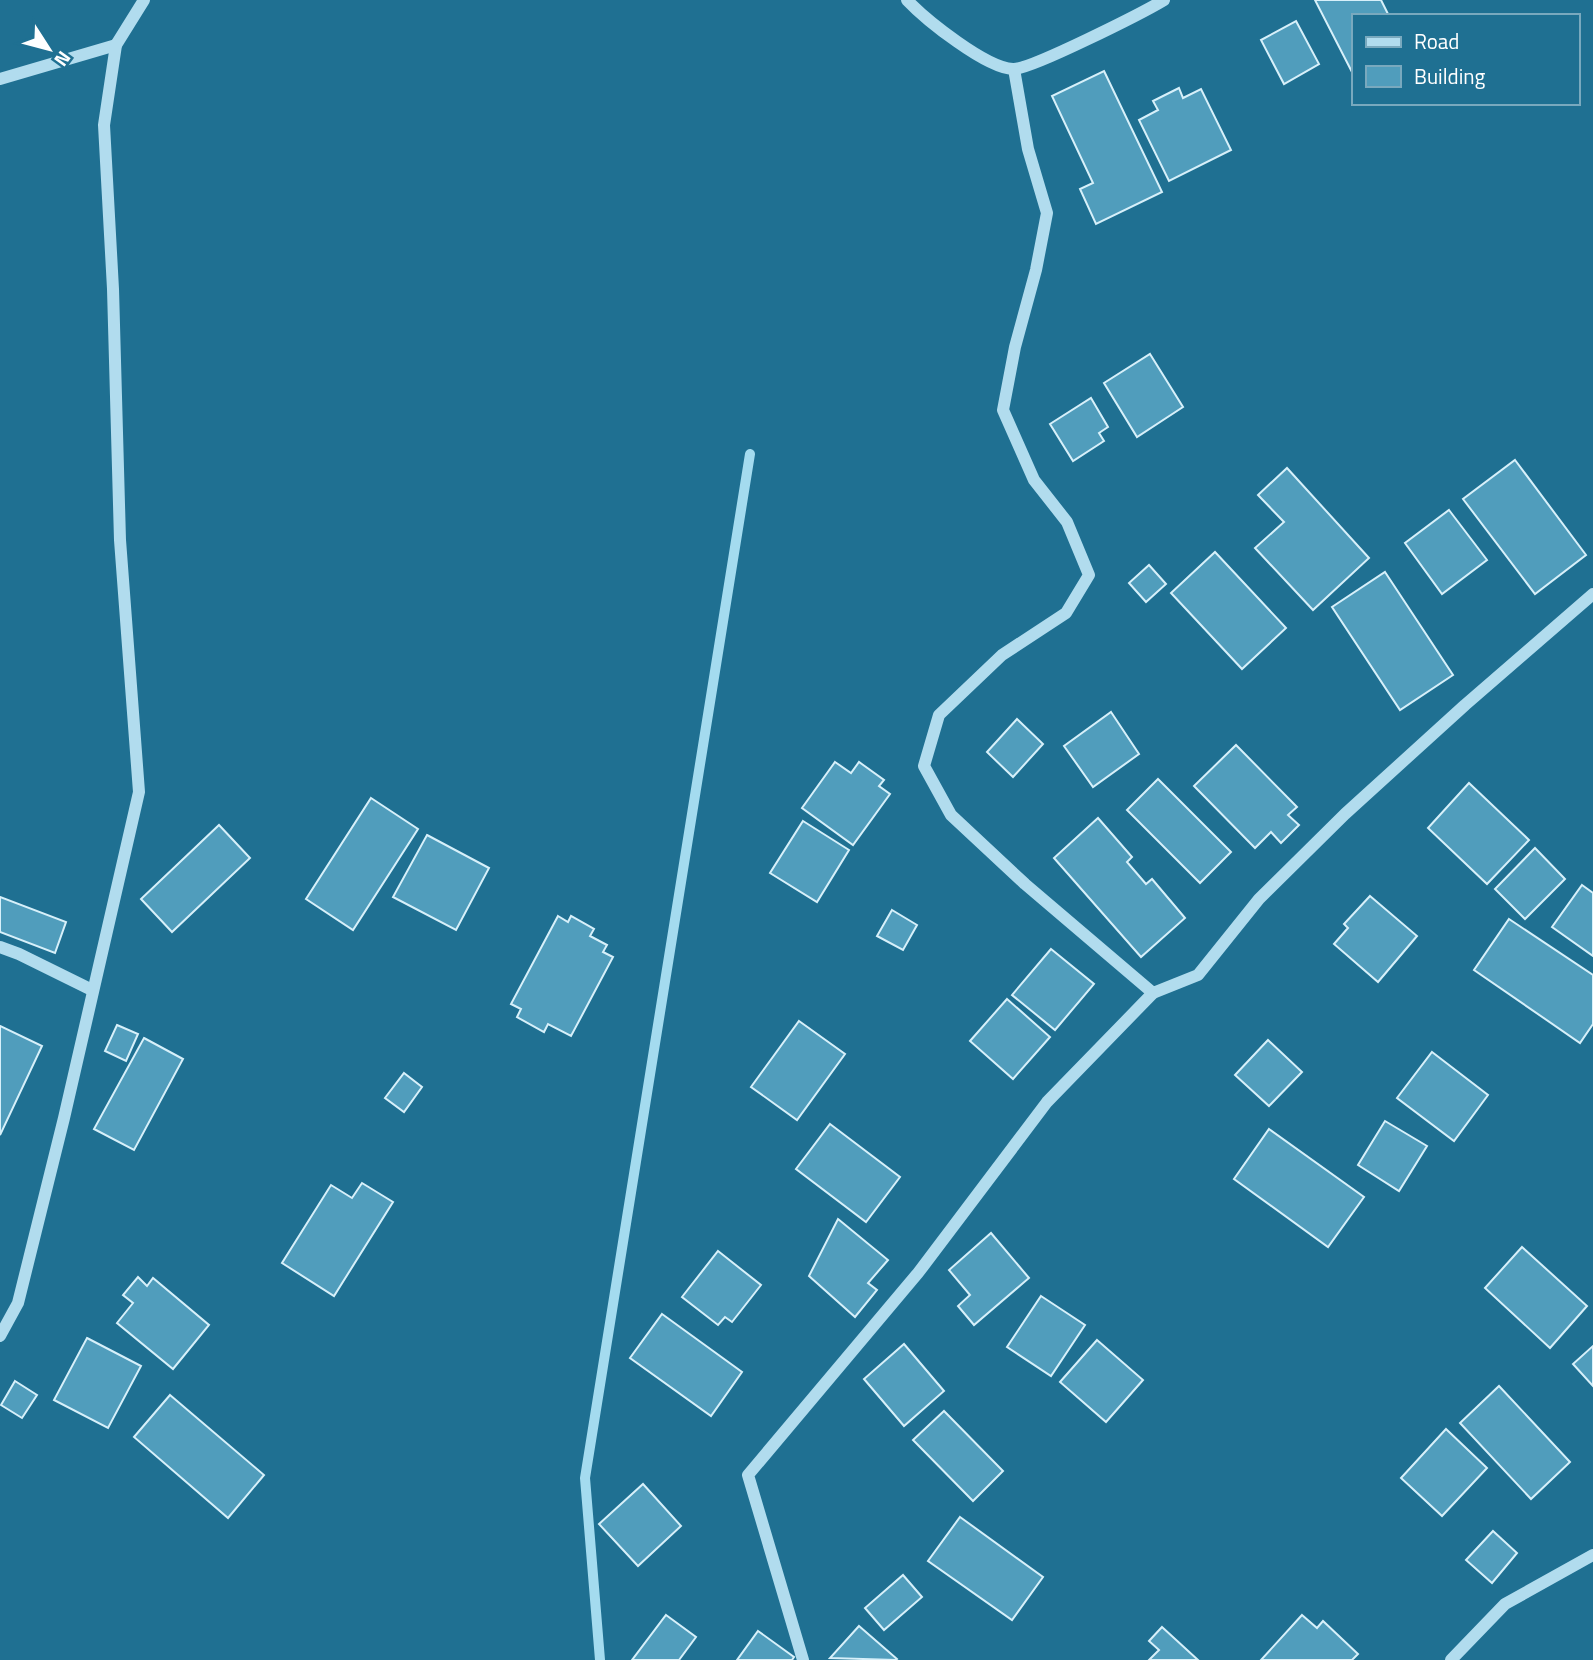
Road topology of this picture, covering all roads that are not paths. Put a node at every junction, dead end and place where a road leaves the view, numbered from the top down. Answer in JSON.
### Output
{"nodes":[{"id":1,"x":144,"y":0,"type":"edge"},
{"id":2,"x":907,"y":0,"type":"edge"},
{"id":3,"x":1164,"y":0,"type":"edge"},
{"id":4,"x":116,"y":45,"type":"junction"},
{"id":5,"x":1014,"y":69,"type":"junction"},
{"id":6,"x":0,"y":79,"type":"edge"},
{"id":7,"x":1593,"y":594,"type":"edge"},
{"id":8,"x":0,"y":947,"type":"edge"},
{"id":9,"x":92,"y":990,"type":"junction"},
{"id":10,"x":1153,"y":993,"type":"junction"},
{"id":11,"x":0,"y":1336,"type":"edge"},
{"id":12,"x":1593,"y":1555,"type":"edge"},
{"id":13,"x":803,"y":1660,"type":"edge"},
{"id":14,"x":1451,"y":1660,"type":"edge"}],
"edges":[{"from":1,"to":4,"type":"street"},
{"from":2,"to":5,"type":"street"},
{"from":3,"to":5,"type":"street"},
{"from":4,"to":6,"type":"street"},
{"from":4,"to":9,"type":"street"},
{"from":5,"to":10,"type":"street"},
{"from":7,"to":10,"type":"street"},
{"from":8,"to":9,"type":"street"},
{"from":9,"to":11,"type":"street"},
{"from":10,"to":13,"type":"street"},
{"from":12,"to":14,"type":"street"}]}
